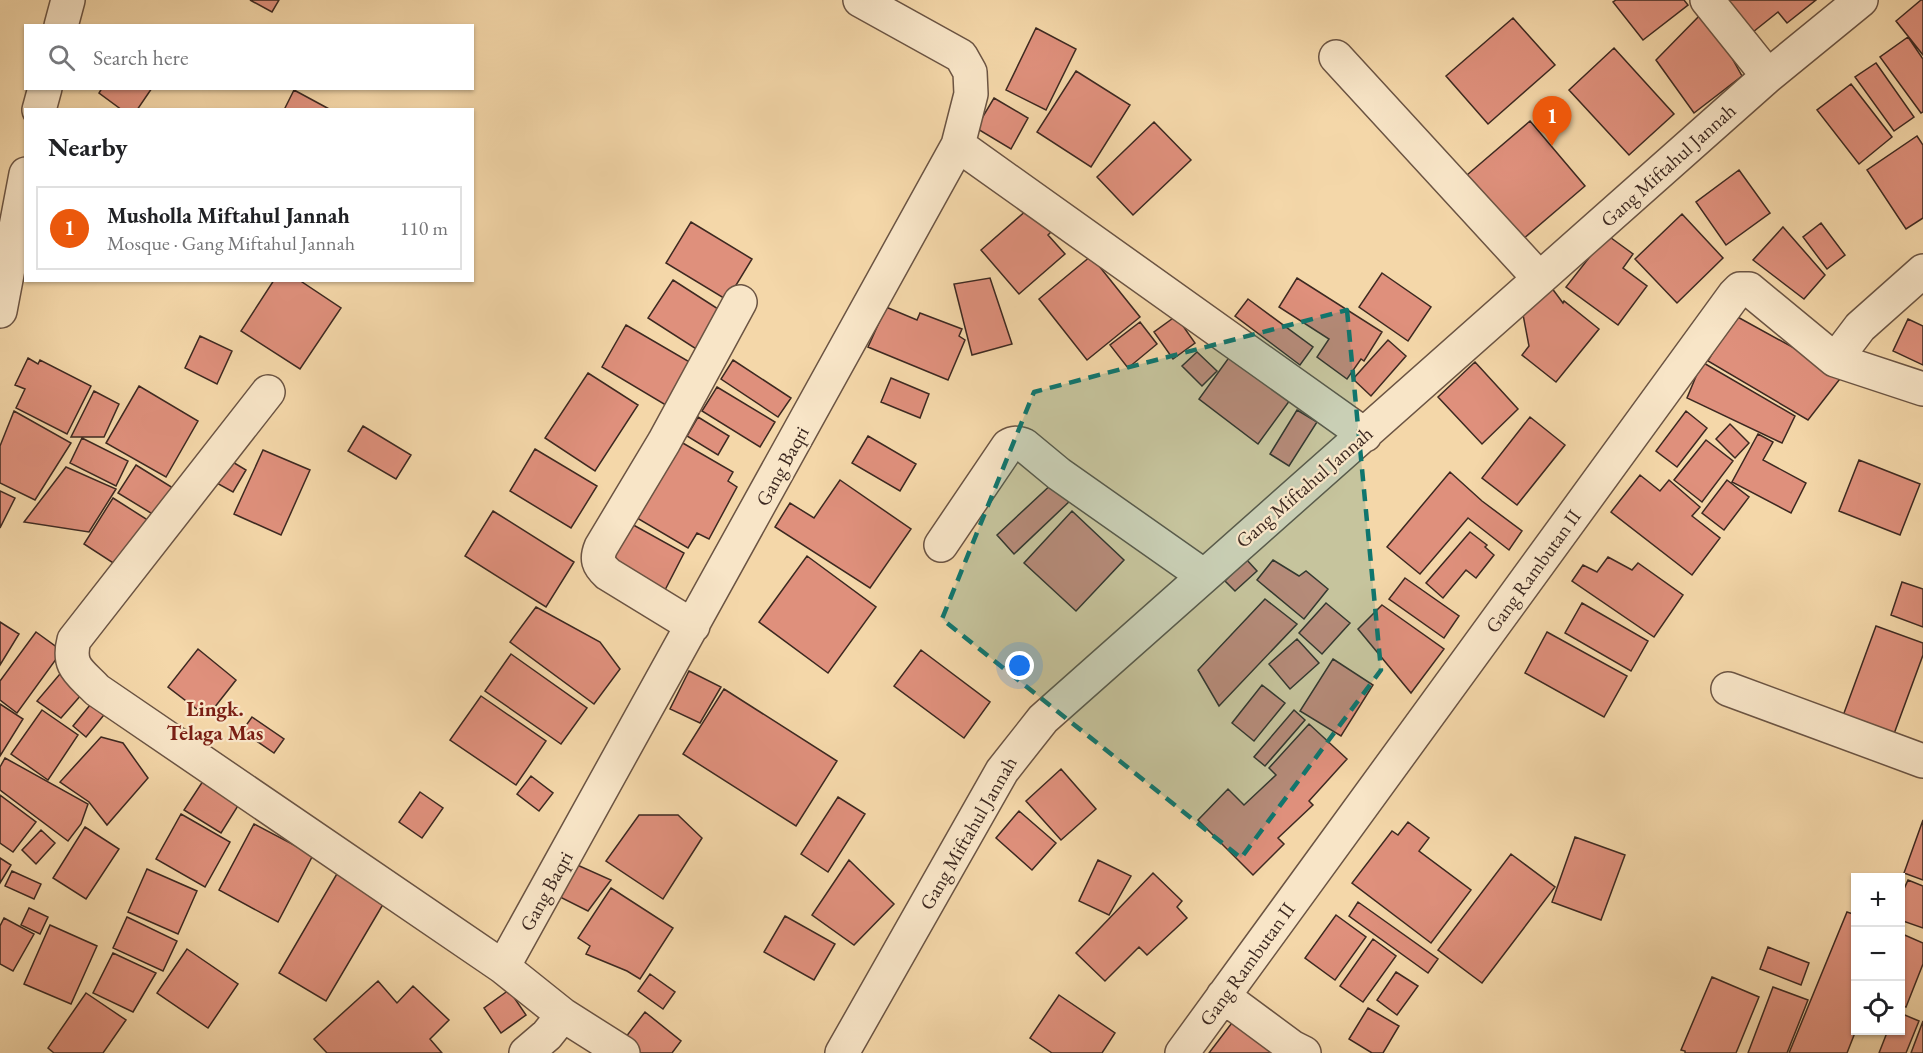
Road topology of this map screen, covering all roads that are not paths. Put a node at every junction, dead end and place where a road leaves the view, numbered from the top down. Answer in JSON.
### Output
{"nodes":[{"id":1,"x":68,"y":0,"type":"edge"},
{"id":2,"x":860,"y":0,"type":"edge"},
{"id":3,"x":1707,"y":0,"type":"edge"},
{"id":4,"x":1861,"y":0,"type":"edge"},
{"id":5,"x":62,"y":24,"type":"edge"},
{"id":6,"x":1336,"y":57,"type":"dead end"},
{"id":7,"x":1768,"y":76,"type":"junction"},
{"id":8,"x":44,"y":90,"type":"edge"},
{"id":9,"x":40,"y":108,"type":"edge"},
{"id":10,"x":958,"y":145,"type":"junction"},
{"id":11,"x":24,"y":185,"type":"edge"},
{"id":12,"x":1923,"y":271,"type":"edge"},
{"id":13,"x":1539,"y":278,"type":"junction"},
{"id":14,"x":740,"y":302,"type":"dead end"},
{"id":15,"x":0,"y":311,"type":"edge"},
{"id":16,"x":1835,"y":360,"type":"junction"},
{"id":17,"x":1923,"y":389,"type":"edge"},
{"id":18,"x":268,"y":392,"type":"dead end"},
{"id":19,"x":1365,"y":435,"type":"junction"},
{"id":20,"x":941,"y":545,"type":"dead end"},
{"id":21,"x":1204,"y":576,"type":"junction"},
{"id":22,"x":693,"y":626,"type":"junction"},
{"id":23,"x":1728,"y":689,"type":"dead end"},
{"id":24,"x":1923,"y":761,"type":"edge"},
{"id":25,"x":503,"y":967,"type":"junction"},
{"id":26,"x":1223,"y":996,"type":"junction"},
{"id":27,"x":562,"y":1014,"type":"junction"},
{"id":28,"x":526,"y":1053,"type":"edge"},
{"id":29,"x":623,"y":1053,"type":"edge"},
{"id":30,"x":842,"y":1053,"type":"edge"},
{"id":31,"x":1182,"y":1053,"type":"edge"},
{"id":32,"x":1304,"y":1053,"type":"edge"}],
"edges":[{"from":1,"to":5,"type":"street"},
{"from":2,"to":10,"type":"street","name":"Gang Baqri"},
{"from":3,"to":7,"type":"street"},
{"from":4,"to":7,"type":"street","name":"Gang Miftahul Jannah"},
{"from":6,"to":13,"type":"street"},
{"from":7,"to":13,"type":"street","name":"Gang Miftahul Jannah"},
{"from":8,"to":9,"type":"street"},
{"from":10,"to":19,"type":"street"},
{"from":10,"to":22,"type":"street","name":"Gang Baqri"},
{"from":11,"to":15,"type":"street"},
{"from":12,"to":16,"type":"street"},
{"from":13,"to":19,"type":"street","name":"Gang Miftahul Jannah"},
{"from":14,"to":22,"type":"street"},
{"from":16,"to":17,"type":"street"},
{"from":16,"to":26,"type":"street","name":"Gang Rambutan II"},
{"from":18,"to":25,"type":"street"},
{"from":19,"to":21,"type":"street","name":"Gang Miftahul Jannah"},
{"from":20,"to":21,"type":"street"},
{"from":21,"to":30,"type":"street","name":"Gang Miftahul Jannah"},
{"from":22,"to":25,"type":"street","name":"Gang Baqri"},
{"from":23,"to":24,"type":"street"},
{"from":25,"to":27,"type":"street"},
{"from":26,"to":31,"type":"street","name":"Gang Rambutan II"},
{"from":26,"to":32,"type":"street"},
{"from":27,"to":28,"type":"street"},
{"from":27,"to":29,"type":"street"}]}
